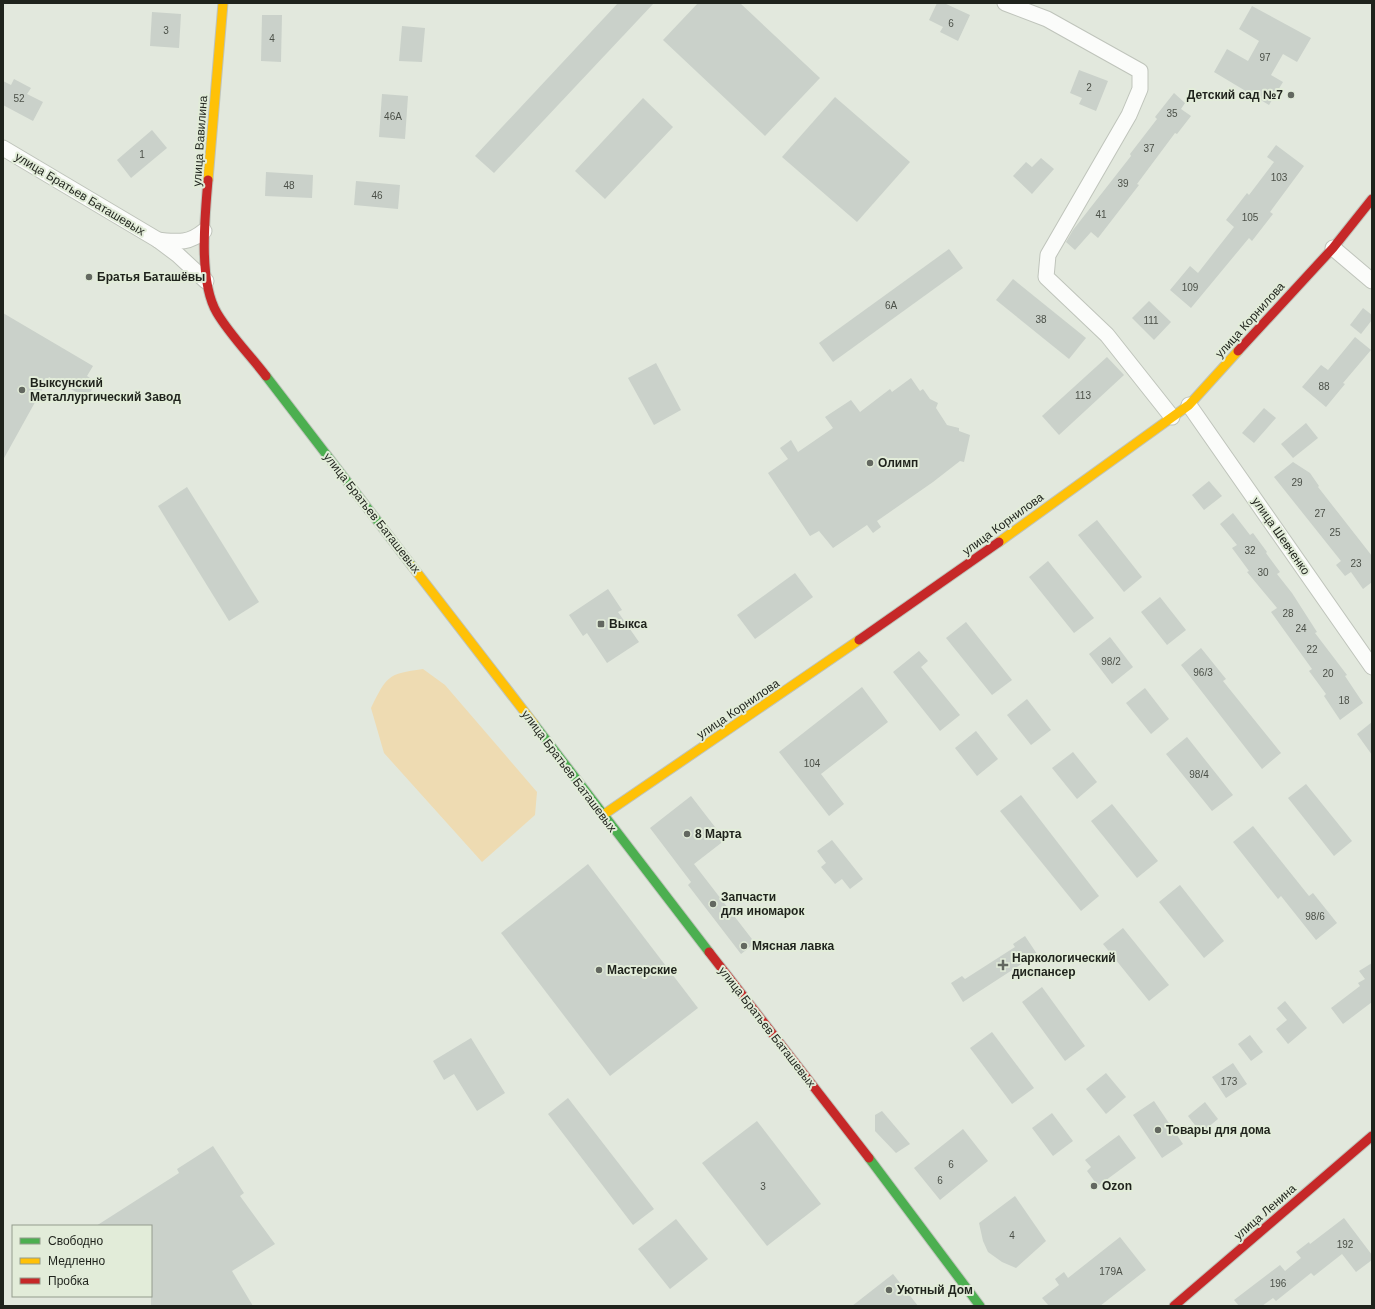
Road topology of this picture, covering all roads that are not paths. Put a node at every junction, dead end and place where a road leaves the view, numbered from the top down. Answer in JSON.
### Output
{"nodes":[{"id":1,"x":223,"y":3,"type":"edge"},
{"id":2,"x":1005,"y":3,"type":"edge"},
{"id":3,"x":3,"y":148,"type":"edge"},
{"id":4,"x":1372,"y":199,"type":"edge"},
{"id":5,"x":204,"y":231,"type":"junction"},
{"id":6,"x":158,"y":240,"type":"junction"},
{"id":7,"x":1332,"y":248,"type":"junction"},
{"id":8,"x":206,"y":281,"type":"junction"},
{"id":9,"x":1372,"y":281,"type":"edge"},
{"id":10,"x":1189,"y":405,"type":"junction"},
{"id":11,"x":1172,"y":417,"type":"junction"},
{"id":12,"x":1372,"y":667,"type":"edge"},
{"id":13,"x":602,"y":816,"type":"junction"},
{"id":14,"x":1372,"y":1136,"type":"edge"},
{"id":15,"x":980,"y":1306,"type":"edge"},
{"id":16,"x":1174,"y":1306,"type":"edge"}],
"edges":[{"from":1,"to":5,"type":"street","name":"улица Вавилина"},
{"from":2,"to":11,"type":"street"},
{"from":3,"to":6,"type":"street","name":"улица Братьев Баташевых"},
{"from":4,"to":7,"type":"street","name":"улица Корнилова"},
{"from":5,"to":6,"type":"street","name":"улица Братьев Баташевых"},
{"from":5,"to":8,"type":"street","name":"улица Вавилина"},
{"from":6,"to":8,"type":"street","name":"улица Братьев Баташевых"},
{"from":7,"to":9,"type":"street"},
{"from":7,"to":10,"type":"street","name":"улица Корнилова"},
{"from":8,"to":13,"type":"street","name":"улица Братьев Баташевых"},
{"from":10,"to":11,"type":"street","name":"улица Корнилова"},
{"from":10,"to":12,"type":"street","name":"улица Шевченко"},
{"from":11,"to":13,"type":"street","name":"улица Корнилова"},
{"from":13,"to":15,"type":"street","name":"улица Братьев Баташевых"},
{"from":14,"to":16,"type":"street","name":"улица Ленина"}]}
